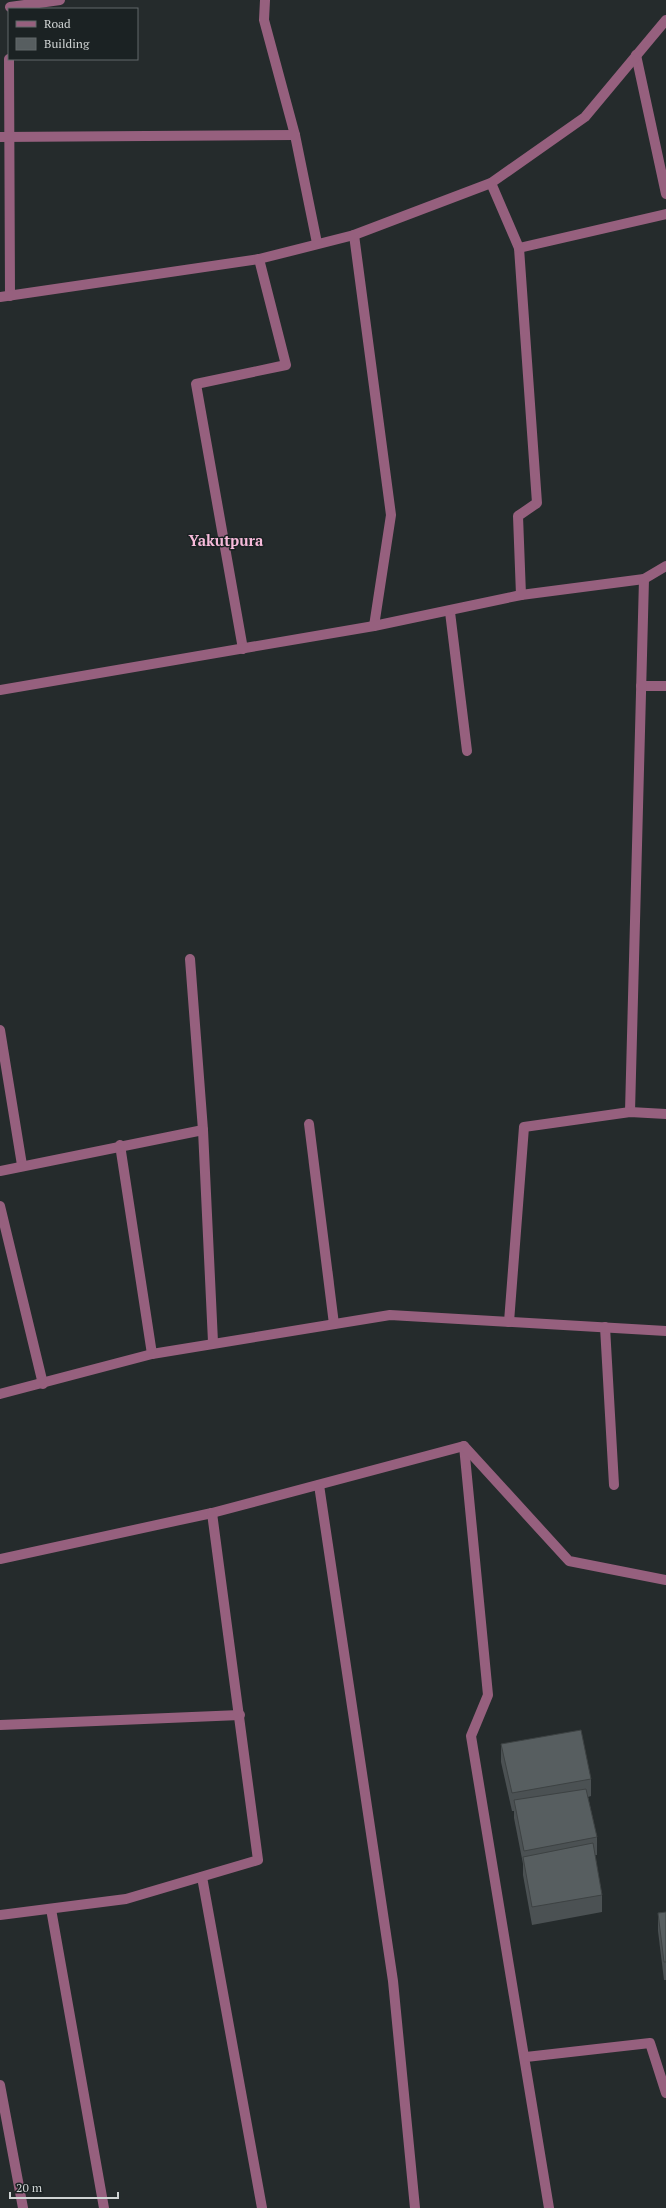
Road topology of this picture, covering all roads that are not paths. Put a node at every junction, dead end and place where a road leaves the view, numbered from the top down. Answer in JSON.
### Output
{"nodes":[{"id":1,"x":60,"y":0,"type":"edge"},
{"id":2,"x":265,"y":0,"type":"edge"},
{"id":3,"x":10,"y":5,"type":"edge"},
{"id":4,"x":666,"y":20,"type":"edge"},
{"id":5,"x":636,"y":55,"type":"junction"},
{"id":6,"x":9,"y":60,"type":"edge"},
{"id":7,"x":295,"y":135,"type":"junction"},
{"id":8,"x":4,"y":137,"type":"edge"},
{"id":9,"x":492,"y":183,"type":"junction"},
{"id":10,"x":666,"y":194,"type":"edge"},
{"id":11,"x":666,"y":214,"type":"edge"},
{"id":12,"x":354,"y":234,"type":"junction"},
{"id":13,"x":317,"y":243,"type":"junction"},
{"id":14,"x":519,"y":248,"type":"junction"},
{"id":15,"x":259,"y":259,"type":"junction"},
{"id":16,"x":5,"y":297,"type":"edge"},
{"id":17,"x":666,"y":566,"type":"edge"},
{"id":18,"x":644,"y":579,"type":"junction"},
{"id":19,"x":521,"y":595,"type":"junction"},
{"id":20,"x":450,"y":612,"type":"junction"},
{"id":21,"x":374,"y":626,"type":"junction"},
{"id":22,"x":242,"y":649,"type":"junction"},
{"id":23,"x":642,"y":686,"type":"junction"},
{"id":24,"x":666,"y":686,"type":"edge"},
{"id":25,"x":0,"y":690,"type":"edge"},
{"id":26,"x":468,"y":751,"type":"dead end"},
{"id":27,"x":190,"y":958,"type":"dead end"},
{"id":28,"x":0,"y":1030,"type":"edge"},
{"id":29,"x":630,"y":1112,"type":"junction"},
{"id":30,"x":666,"y":1114,"type":"edge"},
{"id":31,"x":309,"y":1124,"type":"dead end"},
{"id":32,"x":203,"y":1130,"type":"junction"},
{"id":33,"x":120,"y":1145,"type":"junction"},
{"id":34,"x":22,"y":1165,"type":"junction"},
{"id":35,"x":0,"y":1171,"type":"edge"},
{"id":36,"x":0,"y":1206,"type":"edge"},
{"id":37,"x":509,"y":1322,"type":"junction"},
{"id":38,"x":334,"y":1324,"type":"junction"},
{"id":39,"x":605,"y":1327,"type":"junction"},
{"id":40,"x":666,"y":1330,"type":"edge"},
{"id":41,"x":213,"y":1342,"type":"junction"},
{"id":42,"x":152,"y":1354,"type":"junction"},
{"id":43,"x":43,"y":1384,"type":"junction"},
{"id":44,"x":0,"y":1394,"type":"edge"},
{"id":45,"x":464,"y":1446,"type":"junction"},
{"id":46,"x":319,"y":1485,"type":"junction"},
{"id":47,"x":614,"y":1485,"type":"dead end"},
{"id":48,"x":212,"y":1513,"type":"junction"},
{"id":49,"x":0,"y":1559,"type":"edge"},
{"id":50,"x":666,"y":1580,"type":"edge"},
{"id":51,"x":240,"y":1715,"type":"junction"},
{"id":52,"x":0,"y":1725,"type":"edge"},
{"id":53,"x":202,"y":1877,"type":"junction"},
{"id":54,"x":51,"y":1909,"type":"junction"},
{"id":55,"x":0,"y":1915,"type":"edge"},
{"id":56,"x":526,"y":2058,"type":"junction"},
{"id":57,"x":0,"y":2085,"type":"edge"},
{"id":58,"x":666,"y":2093,"type":"edge"},
{"id":59,"x":23,"y":2208,"type":"edge"},
{"id":60,"x":104,"y":2208,"type":"edge"},
{"id":61,"x":262,"y":2208,"type":"edge"},
{"id":62,"x":415,"y":2208,"type":"edge"},
{"id":63,"x":549,"y":2208,"type":"edge"}],
"edges":[{"from":1,"to":3,"type":"street"},
{"from":2,"to":7,"type":"street"},
{"from":4,"to":5,"type":"street"},
{"from":5,"to":9,"type":"street"},
{"from":5,"to":10,"type":"street"},
{"from":6,"to":8,"type":"street"},
{"from":7,"to":8,"type":"street"},
{"from":7,"to":13,"type":"street"},
{"from":8,"to":16,"type":"street"},
{"from":9,"to":12,"type":"street"},
{"from":9,"to":14,"type":"street"},
{"from":11,"to":14,"type":"street"},
{"from":12,"to":13,"type":"street"},
{"from":12,"to":21,"type":"street"},
{"from":13,"to":15,"type":"street"},
{"from":14,"to":19,"type":"street"},
{"from":15,"to":16,"type":"street"},
{"from":15,"to":22,"type":"street"},
{"from":17,"to":18,"type":"street"},
{"from":18,"to":19,"type":"street"},
{"from":18,"to":23,"type":"street"},
{"from":19,"to":20,"type":"street"},
{"from":20,"to":21,"type":"street"},
{"from":20,"to":26,"type":"street"},
{"from":21,"to":22,"type":"street"},
{"from":22,"to":25,"type":"street"},
{"from":23,"to":24,"type":"street"},
{"from":23,"to":29,"type":"street"},
{"from":27,"to":32,"type":"street"},
{"from":28,"to":34,"type":"street"},
{"from":29,"to":30,"type":"street"},
{"from":29,"to":37,"type":"street"},
{"from":31,"to":38,"type":"street"},
{"from":32,"to":33,"type":"street"},
{"from":32,"to":41,"type":"street"},
{"from":33,"to":34,"type":"street"},
{"from":33,"to":42,"type":"street"},
{"from":34,"to":35,"type":"street"},
{"from":36,"to":43,"type":"street"},
{"from":37,"to":38,"type":"street"},
{"from":37,"to":39,"type":"street"},
{"from":38,"to":41,"type":"street"},
{"from":39,"to":40,"type":"street"},
{"from":39,"to":47,"type":"street"},
{"from":41,"to":42,"type":"street"},
{"from":42,"to":43,"type":"street"},
{"from":43,"to":44,"type":"street"},
{"from":45,"to":46,"type":"street"},
{"from":45,"to":50,"type":"street"},
{"from":45,"to":56,"type":"street"},
{"from":46,"to":48,"type":"street"},
{"from":46,"to":62,"type":"street"},
{"from":48,"to":49,"type":"street"},
{"from":48,"to":51,"type":"street"},
{"from":51,"to":52,"type":"street"},
{"from":51,"to":53,"type":"street"},
{"from":53,"to":54,"type":"street"},
{"from":53,"to":61,"type":"street"},
{"from":54,"to":55,"type":"street"},
{"from":54,"to":60,"type":"street"},
{"from":56,"to":58,"type":"street"},
{"from":56,"to":63,"type":"street"},
{"from":57,"to":59,"type":"street"}]}
